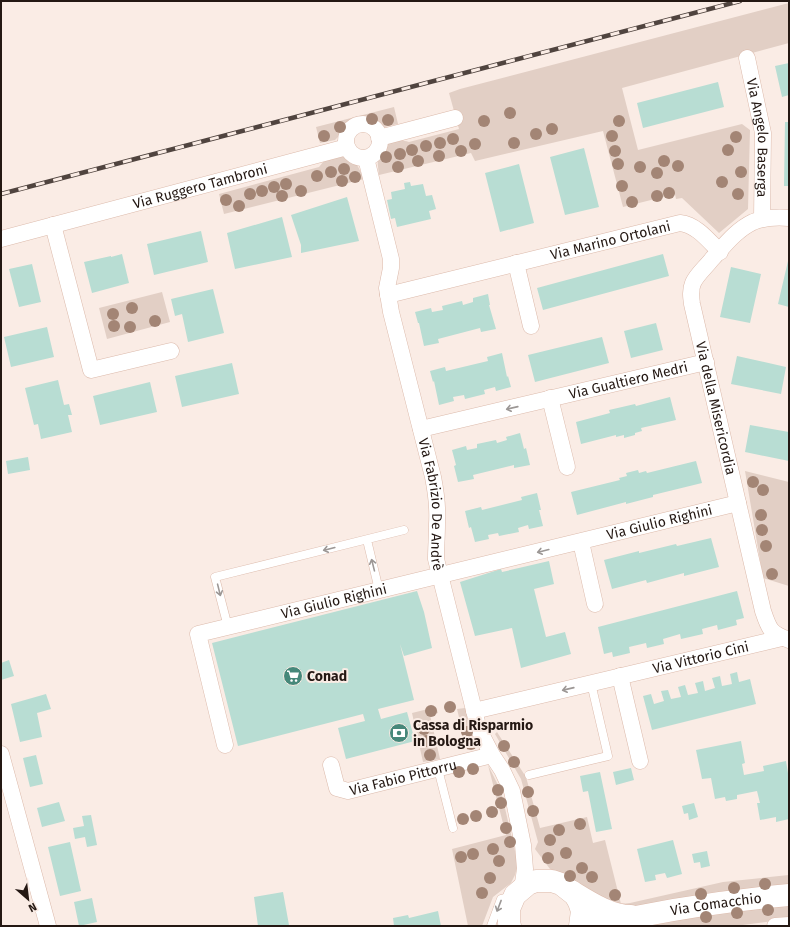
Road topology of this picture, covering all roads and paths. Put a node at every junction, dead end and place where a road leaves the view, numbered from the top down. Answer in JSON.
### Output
{"nodes":[{"id":1,"x":747,"y":58,"type":"dead end"},
{"id":2,"x":455,"y":118,"type":"dead end"},
{"id":3,"x":379,"y":138,"type":"junction"},
{"id":4,"x":347,"y":147,"type":"junction"},
{"id":5,"x":366,"y":158,"type":"junction"},
{"id":6,"x":789,"y":218,"type":"edge"},
{"id":7,"x":762,"y":219,"type":"junction"},
{"id":8,"x":53,"y":225,"type":"junction"},
{"id":9,"x":1,"y":239,"type":"edge"},
{"id":10,"x":720,"y":252,"type":"junction"},
{"id":11,"x":516,"y":263,"type":"junction"},
{"id":12,"x":388,"y":295,"type":"junction"},
{"id":13,"x":531,"y":326,"type":"dead end"},
{"id":14,"x":171,"y":351,"type":"dead end"},
{"id":15,"x":706,"y":362,"type":"junction"},
{"id":16,"x":550,"y":398,"type":"junction"},
{"id":17,"x":421,"y":429,"type":"junction"},
{"id":18,"x":567,"y":467,"type":"dead end"},
{"id":19,"x":738,"y":503,"type":"junction"},
{"id":20,"x":404,"y":530,"type":"dead end"},
{"id":21,"x":367,"y":540,"type":"junction"},
{"id":22,"x":580,"y":542,"type":"junction"},
{"id":23,"x":440,"y":576,"type":"junction"},
{"id":24,"x":379,"y":590,"type":"junction"},
{"id":25,"x":595,"y":604,"type":"dead end"},
{"id":26,"x":228,"y":626,"type":"junction"},
{"id":27,"x":786,"y":639,"type":"edge"},
{"id":28,"x":620,"y":676,"type":"junction"},
{"id":29,"x":591,"y":683,"type":"junction"},
{"id":30,"x":474,"y":711,"type":"junction"},
{"id":31,"x":225,"y":745,"type":"dead end"},
{"id":32,"x":1,"y":754,"type":"edge"},
{"id":33,"x":492,"y":755,"type":"junction"},
{"id":34,"x":640,"y":761,"type":"dead end"},
{"id":35,"x":331,"y":765,"type":"dead end"},
{"id":36,"x":438,"y":769,"type":"junction"},
{"id":37,"x":529,"y":775,"type":"dead end"},
{"id":38,"x":453,"y":828,"type":"dead end"},
{"id":39,"x":523,"y":845,"type":"junction"},
{"id":40,"x":562,"y":886,"type":"junction"},
{"id":41,"x":518,"y":893,"type":"junction"},
{"id":42,"x":789,"y":895,"type":"edge"},
{"id":43,"x":642,"y":915,"type":"junction"},
{"id":44,"x":504,"y":925,"type":"edge"},
{"id":45,"x":789,"y":925,"type":"edge"},
{"id":46,"x":48,"y":926,"type":"edge"},
{"id":47,"x":580,"y":926,"type":"edge"},
{"id":48,"x":594,"y":926,"type":"edge"},
{"id":49,"x":775,"y":926,"type":"edge"}],
"edges":[{"from":1,"to":7,"type":"street","name":"Via Angelo Baserga"},
{"from":2,"to":3,"type":"street"},
{"from":3,"to":4,"type":"street"},
{"from":3,"to":5,"type":"street"},
{"from":4,"to":5,"type":"street"},
{"from":4,"to":8,"type":"street","name":"Via Ruggero Tambroni"},
{"from":5,"to":12,"type":"street","name":"Via Fabrizio De Andrè"},
{"from":6,"to":7,"type":"street","name":"Via della Misericordia"},
{"from":7,"to":10,"type":"street","name":"Via della Misericordia"},
{"from":8,"to":9,"type":"street","name":"Via Ruggero Tambroni"},
{"from":8,"to":14,"type":"street"},
{"from":10,"to":11,"type":"street","name":"Via Marino Ortolani"},
{"from":10,"to":15,"type":"street","name":"Via della Misericordia"},
{"from":11,"to":12,"type":"street","name":"Via Marino Ortolani"},
{"from":11,"to":13,"type":"street"},
{"from":12,"to":17,"type":"street","name":"Via Fabrizio De Andrè"},
{"from":15,"to":16,"type":"street","name":"Via Gualtiero Medri"},
{"from":15,"to":19,"type":"street","name":"Via della Misericordia"},
{"from":16,"to":17,"type":"street","name":"Via Gualtiero Medri","one_way":true},
{"from":16,"to":18,"type":"street","name":"Via Gualtiero Medri"},
{"from":17,"to":23,"type":"street","name":"Via Fabrizio De Andrè"},
{"from":19,"to":22,"type":"street","name":"Via Giulio Righini"},
{"from":19,"to":27,"type":"street","name":"Via della Misericordia"},
{"from":20,"to":21,"type":"lane"},
{"from":24,"to":21,"type":"lane","one_way":true},
{"from":21,"to":26,"type":"lane","one_way":true},
{"from":22,"to":23,"type":"street","name":"Via Giulio Righini","one_way":true},
{"from":22,"to":25,"type":"street"},
{"from":23,"to":24,"type":"street","name":"Via Giulio Righini"},
{"from":23,"to":30,"type":"street","name":"Via Fabrizio De Andrè"},
{"from":24,"to":26,"type":"street","name":"Via Giulio Righini"},
{"from":26,"to":31,"type":"street","name":"Via Giulio Righini"},
{"from":27,"to":28,"type":"street","name":"Via Vittorio Cini"},
{"from":28,"to":29,"type":"street","name":"Via Vittorio Cini"},
{"from":28,"to":34,"type":"street"},
{"from":29,"to":30,"type":"street","name":"Via Vittorio Cini","one_way":true},
{"from":29,"to":37,"type":"lane"},
{"from":30,"to":33,"type":"street","name":"Via Fabrizio De Andrè"},
{"from":32,"to":46,"type":"street"},
{"from":33,"to":36,"type":"street","name":"Via Fabio Pittorru"},
{"from":33,"to":39,"type":"street","name":"Via Fabrizio De Andrè"},
{"from":35,"to":36,"type":"street","name":"Via Fabio Pittorru"},
{"from":36,"to":38,"type":"lane"},
{"from":39,"to":40,"type":"street","name":"Via Fabrizio De Andrè"},
{"from":39,"to":41,"type":"street","name":"Via Fabrizio De Andrè"},
{"from":40,"to":41,"type":"main road"},
{"from":40,"to":43,"type":"main road","name":"Via Comacchio"},
{"from":40,"to":47,"type":"main road"},
{"from":41,"to":44,"type":"main road"},
{"from":42,"to":43,"type":"main road","name":"Via Comacchio"},
{"from":43,"to":48,"type":"main road","name":"Via Comacchio"},
{"from":45,"to":49,"type":"street"}]}
